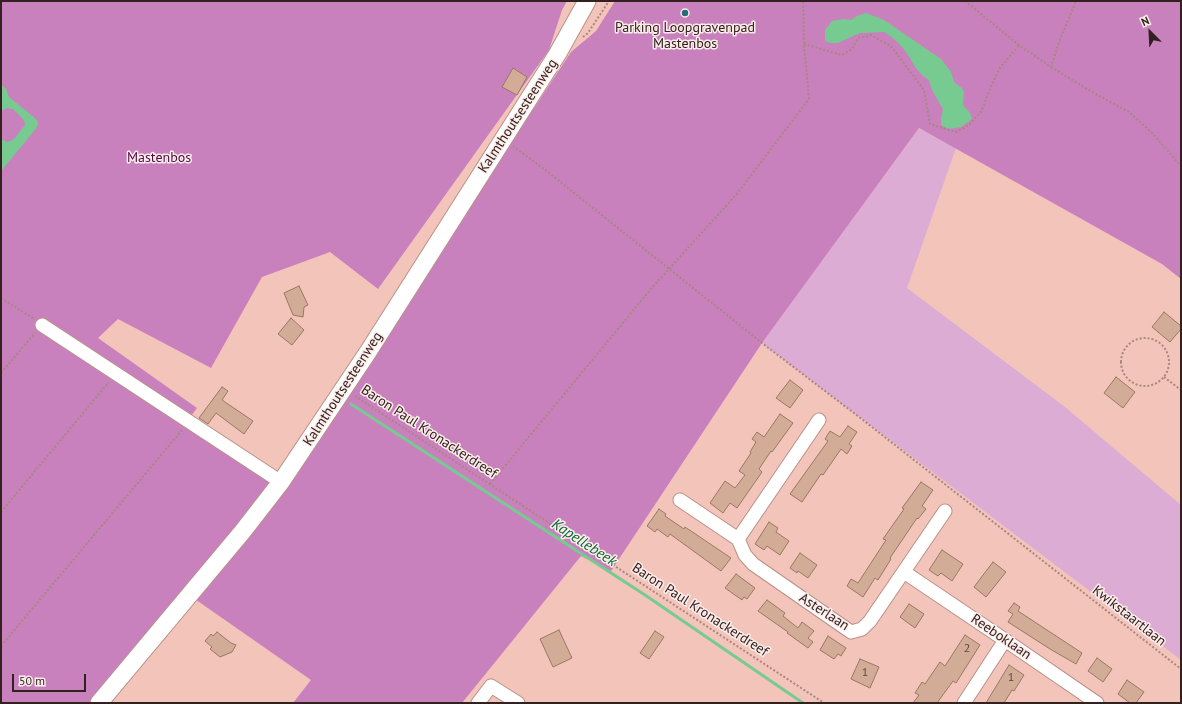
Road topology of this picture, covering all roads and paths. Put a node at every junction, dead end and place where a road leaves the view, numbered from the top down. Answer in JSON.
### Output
{"nodes":[{"id":1,"x":587,"y":1,"type":"edge"},
{"id":2,"x":597,"y":1,"type":"edge"},
{"id":3,"x":803,"y":1,"type":"edge"},
{"id":4,"x":965,"y":1,"type":"edge"},
{"id":5,"x":1076,"y":1,"type":"edge"},
{"id":6,"x":804,"y":44,"type":"junction"},
{"id":7,"x":1019,"y":45,"type":"junction"},
{"id":8,"x":558,"y":54,"type":"junction"},
{"id":9,"x":1051,"y":67,"type":"junction"},
{"id":10,"x":503,"y":138,"type":"junction"},
{"id":11,"x":1181,"y":166,"type":"edge"},
{"id":12,"x":669,"y":268,"type":"junction"},
{"id":13,"x":1,"y":298,"type":"edge"},
{"id":14,"x":42,"y":324,"type":"junction"},
{"id":15,"x":1,"y":373,"type":"edge"},
{"id":16,"x":116,"y":374,"type":"junction"},
{"id":17,"x":1164,"y":377,"type":"junction"},
{"id":18,"x":344,"y":389,"type":"junction"},
{"id":19,"x":1181,"y":390,"type":"edge"},
{"id":20,"x":819,"y":420,"type":"dead end"},
{"id":21,"x":190,"y":421,"type":"junction"},
{"id":22,"x":281,"y":482,"type":"junction"},
{"id":23,"x":490,"y":484,"type":"junction"},
{"id":24,"x":680,"y":500,"type":"dead end"},
{"id":25,"x":945,"y":511,"type":"dead end"},
{"id":26,"x":1,"y":512,"type":"edge"},
{"id":27,"x":738,"y":539,"type":"junction"},
{"id":28,"x":904,"y":572,"type":"junction"},
{"id":29,"x":1005,"y":640,"type":"junction"},
{"id":30,"x":1,"y":646,"type":"edge"},
{"id":31,"x":1181,"y":669,"type":"edge"},
{"id":32,"x":99,"y":703,"type":"edge"},
{"id":33,"x":478,"y":703,"type":"edge"},
{"id":34,"x":518,"y":703,"type":"edge"},
{"id":35,"x":824,"y":703,"type":"edge"},
{"id":36,"x":964,"y":703,"type":"edge"},
{"id":37,"x":1097,"y":703,"type":"edge"}],
"edges":[{"from":1,"to":8,"type":"main road","name":"Kalmthoutsesteenweg"},
{"from":2,"to":8,"type":"main road","name":"Kalmthoutsesteenweg"},
{"from":3,"to":6,"type":"path"},
{"from":4,"to":7,"type":"path"},
{"from":5,"to":9,"type":"path"},
{"from":6,"to":7,"type":"path"},
{"from":6,"to":12,"type":"path"},
{"from":7,"to":9,"type":"path"},
{"from":8,"to":10,"type":"main road","name":"Kalmthoutsesteenweg"},
{"from":9,"to":11,"type":"path"},
{"from":10,"to":12,"type":"path","name":"Kwikstaartlaan"},
{"from":10,"to":18,"type":"main road","name":"Kalmthoutsesteenweg"},
{"from":12,"to":23,"type":"path"},
{"from":12,"to":31,"type":"path","name":"Kwikstaartlaan"},
{"from":13,"to":14,"type":"path"},
{"from":14,"to":15,"type":"path"},
{"from":14,"to":16,"type":"street"},
{"from":16,"to":21,"type":"street"},
{"from":16,"to":26,"type":"path"},
{"from":17,"to":17,"type":"path"},
{"from":17,"to":19,"type":"path"},
{"from":18,"to":22,"type":"main road","name":"Kalmthoutsesteenweg"},
{"from":18,"to":23,"type":"path","name":"Baron Paul Kronackerdreef"},
{"from":20,"to":27,"type":"street"},
{"from":21,"to":22,"type":"street"},
{"from":21,"to":30,"type":"path"},
{"from":22,"to":32,"type":"main road","name":"Kalmthoutsesteenweg"},
{"from":23,"to":35,"type":"path","name":"Baron Paul Kronackerdreef"},
{"from":24,"to":27,"type":"street"},
{"from":25,"to":28,"type":"street","name":"Asterlaan"},
{"from":27,"to":28,"type":"street","name":"Asterlaan"},
{"from":28,"to":29,"type":"street","name":"Reeboklaan"},
{"from":29,"to":36,"type":"street"},
{"from":29,"to":37,"type":"street","name":"Reeboklaan"},
{"from":33,"to":34,"type":"street"}]}
